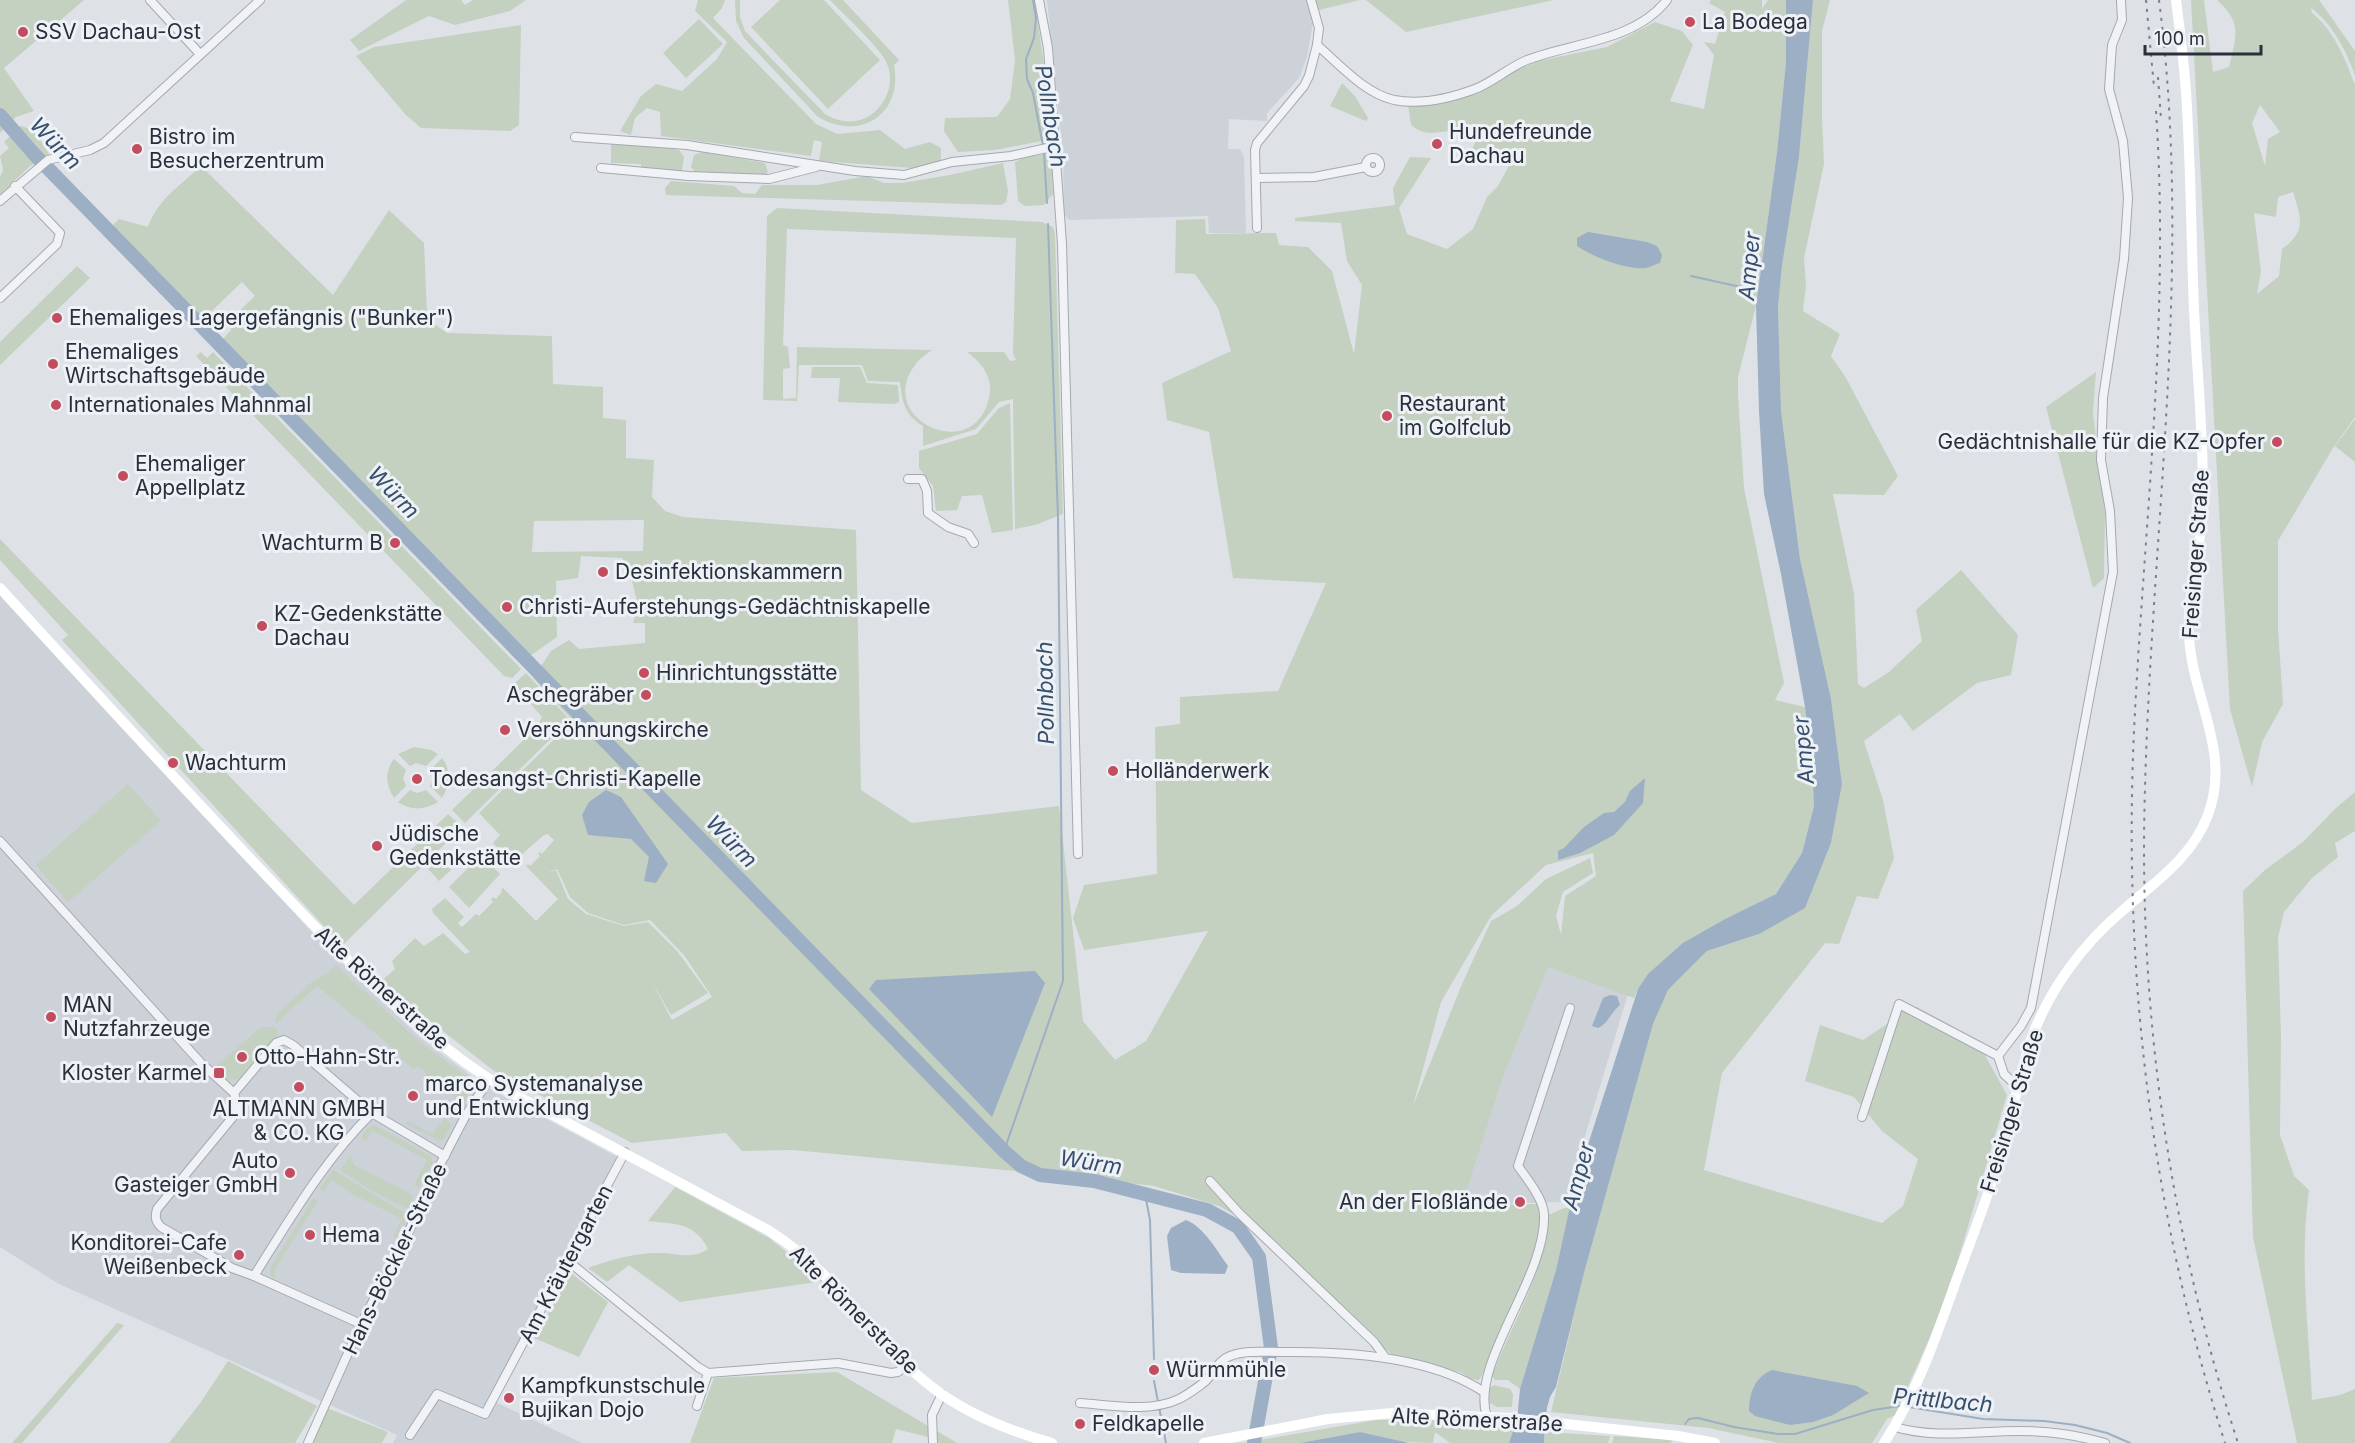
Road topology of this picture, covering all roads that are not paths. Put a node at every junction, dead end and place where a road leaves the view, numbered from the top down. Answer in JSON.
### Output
{"nodes":[{"id":1,"x":150,"y":0,"type":"edge"},
{"id":2,"x":260,"y":0,"type":"edge"},
{"id":3,"x":1039,"y":0,"type":"edge"},
{"id":4,"x":1311,"y":0,"type":"edge"},
{"id":5,"x":1667,"y":0,"type":"edge"},
{"id":6,"x":2121,"y":0,"type":"edge"},
{"id":7,"x":2176,"y":0,"type":"edge"},
{"id":8,"x":1317,"y":45,"type":"junction"},
{"id":9,"x":200,"y":54,"type":"junction"},
{"id":10,"x":575,"y":137,"type":"dead end"},
{"id":11,"x":1052,"y":147,"type":"junction"},
{"id":12,"x":1380,"y":164,"type":"dead end"},
{"id":13,"x":822,"y":166,"type":"junction"},
{"id":14,"x":601,"y":168,"type":"dead end"},
{"id":15,"x":1257,"y":178,"type":"junction"},
{"id":16,"x":15,"y":186,"type":"junction"},
{"id":17,"x":0,"y":201,"type":"edge"},
{"id":18,"x":1257,"y":228,"type":"dead end"},
{"id":19,"x":0,"y":298,"type":"edge"},
{"id":20,"x":908,"y":479,"type":"dead end"},
{"id":21,"x":974,"y":543,"type":"dead end"},
{"id":22,"x":0,"y":588,"type":"edge"},
{"id":23,"x":0,"y":841,"type":"edge"},
{"id":24,"x":1078,"y":854,"type":"dead end"},
{"id":25,"x":1570,"y":1008,"type":"dead end"},
{"id":26,"x":1998,"y":1056,"type":"junction"},
{"id":27,"x":489,"y":1079,"type":"junction"},
{"id":28,"x":2018,"y":1087,"type":"junction"},
{"id":29,"x":234,"y":1093,"type":"junction"},
{"id":30,"x":372,"y":1113,"type":"junction"},
{"id":31,"x":1862,"y":1117,"type":"dead end"},
{"id":32,"x":625,"y":1152,"type":"junction"},
{"id":33,"x":445,"y":1156,"type":"junction"},
{"id":34,"x":1210,"y":1181,"type":"dead end"},
{"id":35,"x":568,"y":1261,"type":"junction"},
{"id":36,"x":254,"y":1276,"type":"junction"},
{"id":37,"x":361,"y":1324,"type":"junction"},
{"id":38,"x":1385,"y":1357,"type":"junction"},
{"id":39,"x":906,"y":1365,"type":"junction"},
{"id":40,"x":708,"y":1373,"type":"junction"},
{"id":41,"x":1484,"y":1392,"type":"junction"},
{"id":42,"x":942,"y":1394,"type":"junction"},
{"id":43,"x":1080,"y":1403,"type":"dead end"},
{"id":44,"x":697,"y":1406,"type":"dead end"},
{"id":45,"x":1487,"y":1418,"type":"junction"},
{"id":46,"x":1895,"y":1427,"type":"junction"},
{"id":47,"x":410,"y":1435,"type":"dead end"},
{"id":48,"x":308,"y":1443,"type":"edge"},
{"id":49,"x":933,"y":1443,"type":"edge"},
{"id":50,"x":1052,"y":1443,"type":"edge"},
{"id":51,"x":1204,"y":1443,"type":"edge"},
{"id":52,"x":1715,"y":1443,"type":"edge"},
{"id":53,"x":1884,"y":1443,"type":"edge"},
{"id":54,"x":2105,"y":1443,"type":"edge"}],
"edges":[{"from":1,"to":9,"type":"street"},
{"from":2,"to":9,"type":"street"},
{"from":3,"to":11,"type":"street"},
{"from":4,"to":8,"type":"street"},
{"from":5,"to":8,"type":"street"},
{"from":6,"to":26,"type":"street"},
{"from":7,"to":28,"type":"main road","name":"Freisinger Straße"},
{"from":8,"to":15,"type":"street"},
{"from":9,"to":16,"type":"street"},
{"from":10,"to":13,"type":"street"},
{"from":11,"to":13,"type":"street"},
{"from":11,"to":24,"type":"street"},
{"from":12,"to":15,"type":"street"},
{"from":13,"to":14,"type":"street"},
{"from":15,"to":18,"type":"street"},
{"from":16,"to":17,"type":"street"},
{"from":16,"to":19,"type":"street"},
{"from":20,"to":21,"type":"street"},
{"from":22,"to":27,"type":"main road","name":"Alte Römerstraße"},
{"from":23,"to":29,"type":"street"},
{"from":25,"to":41,"type":"street"},
{"from":26,"to":28,"type":"street"},
{"from":26,"to":31,"type":"street"},
{"from":27,"to":32,"type":"main road","name":"Alte Römerstraße"},
{"from":27,"to":33,"type":"street","name":"Hans-Böckler-Straße"},
{"from":28,"to":46,"type":"main road","name":"Freisinger Straße"},
{"from":29,"to":30,"type":"street"},
{"from":29,"to":36,"type":"street"},
{"from":30,"to":33,"type":"street"},
{"from":30,"to":36,"type":"street"},
{"from":32,"to":35,"type":"street","name":"Am Kräutergarten"},
{"from":32,"to":39,"type":"main road","name":"Alte Römerstraße"},
{"from":33,"to":37,"type":"street","name":"Hans-Böckler-Straße"},
{"from":34,"to":38,"type":"street"},
{"from":35,"to":40,"type":"street"},
{"from":35,"to":47,"type":"street","name":"Am Kräutergarten"},
{"from":36,"to":37,"type":"street"},
{"from":37,"to":48,"type":"street","name":"Hans-Böckler-Straße"},
{"from":38,"to":41,"type":"street"},
{"from":38,"to":43,"type":"street"},
{"from":39,"to":40,"type":"street"},
{"from":39,"to":42,"type":"main road","name":"Alte Römerstraße"},
{"from":40,"to":44,"type":"street"},
{"from":41,"to":45,"type":"street"},
{"from":42,"to":49,"type":"street"},
{"from":42,"to":50,"type":"main road","name":"Alte Römerstraße"},
{"from":45,"to":51,"type":"main road","name":"Alte Römerstraße"},
{"from":45,"to":52,"type":"main road","name":"Alte Römerstraße"},
{"from":46,"to":53,"type":"main road","name":"Freisinger Straße"},
{"from":46,"to":54,"type":"street"}]}
